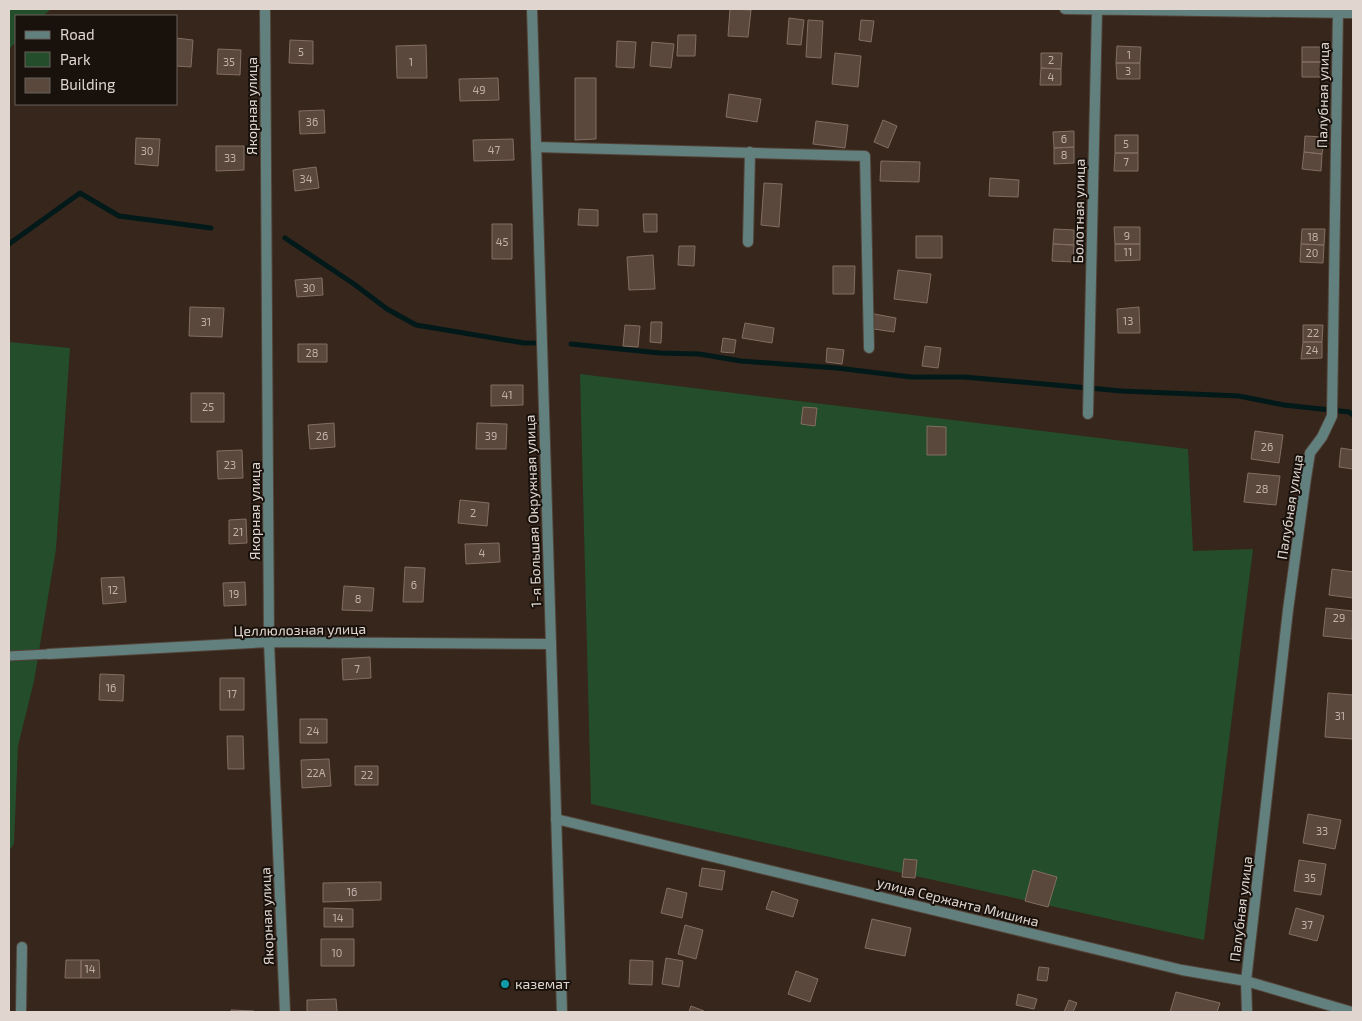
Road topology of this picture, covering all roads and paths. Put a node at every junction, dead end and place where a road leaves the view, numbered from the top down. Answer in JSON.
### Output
{"nodes":[{"id":1,"x":265,"y":9,"type":"edge"},
{"id":2,"x":532,"y":9,"type":"edge"},
{"id":3,"x":1065,"y":9,"type":"edge"},
{"id":4,"x":1097,"y":10,"type":"edge"},
{"id":5,"x":1338,"y":11,"type":"edge"},
{"id":6,"x":1353,"y":12,"type":"edge"},
{"id":7,"x":536,"y":146,"type":"junction"},
{"id":8,"x":750,"y":152,"type":"junction"},
{"id":9,"x":748,"y":242,"type":"dead end"},
{"id":10,"x":869,"y":348,"type":"dead end"},
{"id":11,"x":1088,"y":414,"type":"dead end"},
{"id":12,"x":269,"y":642,"type":"junction"},
{"id":13,"x":551,"y":644,"type":"junction"},
{"id":14,"x":49,"y":654,"type":"joint"},
{"id":15,"x":9,"y":656,"type":"edge"},
{"id":16,"x":556,"y":818,"type":"junction"},
{"id":17,"x":22,"y":947,"type":"dead end"},
{"id":18,"x":1246,"y":981,"type":"junction"},
{"id":19,"x":21,"y":1012,"type":"edge"},
{"id":20,"x":285,"y":1012,"type":"edge"},
{"id":21,"x":562,"y":1012,"type":"edge"},
{"id":22,"x":1247,"y":1012,"type":"edge"},
{"id":23,"x":1352,"y":1012,"type":"edge"}],
"edges":[{"from":1,"to":12,"type":"street","name":"Якорная улица"},
{"from":2,"to":7,"type":"street","name":"1-я Большая Окружная улица"},
{"from":3,"to":4,"type":"street"},
{"from":4,"to":5,"type":"street"},
{"from":4,"to":11,"type":"street","name":"Болотная улица"},
{"from":5,"to":6,"type":"street"},
{"from":5,"to":18,"type":"street","name":"Палубная улица"},
{"from":7,"to":8,"type":"street"},
{"from":7,"to":13,"type":"street","name":"1-я Большая Окружная улица"},
{"from":8,"to":9,"type":"street"},
{"from":8,"to":10,"type":"street"},
{"from":12,"to":13,"type":"street","name":"Целлюлозная улица"},
{"from":12,"to":14,"type":"street","name":"Целлюлозная улица"},
{"from":12,"to":20,"type":"street","name":"Якорная улица"},
{"from":13,"to":16,"type":"street","name":"1-я Большая Окружная улица"},
{"from":14,"to":15,"type":"lane"},
{"from":16,"to":18,"type":"street","name":"улица Сержанта Мишина"},
{"from":16,"to":21,"type":"street","name":"1-я Большая Окружная улица"},
{"from":17,"to":19,"type":"street"},
{"from":18,"to":22,"type":"street","name":"Палубная улица"},
{"from":18,"to":23,"type":"street","name":"улица Сержанта Мишина"}]}
